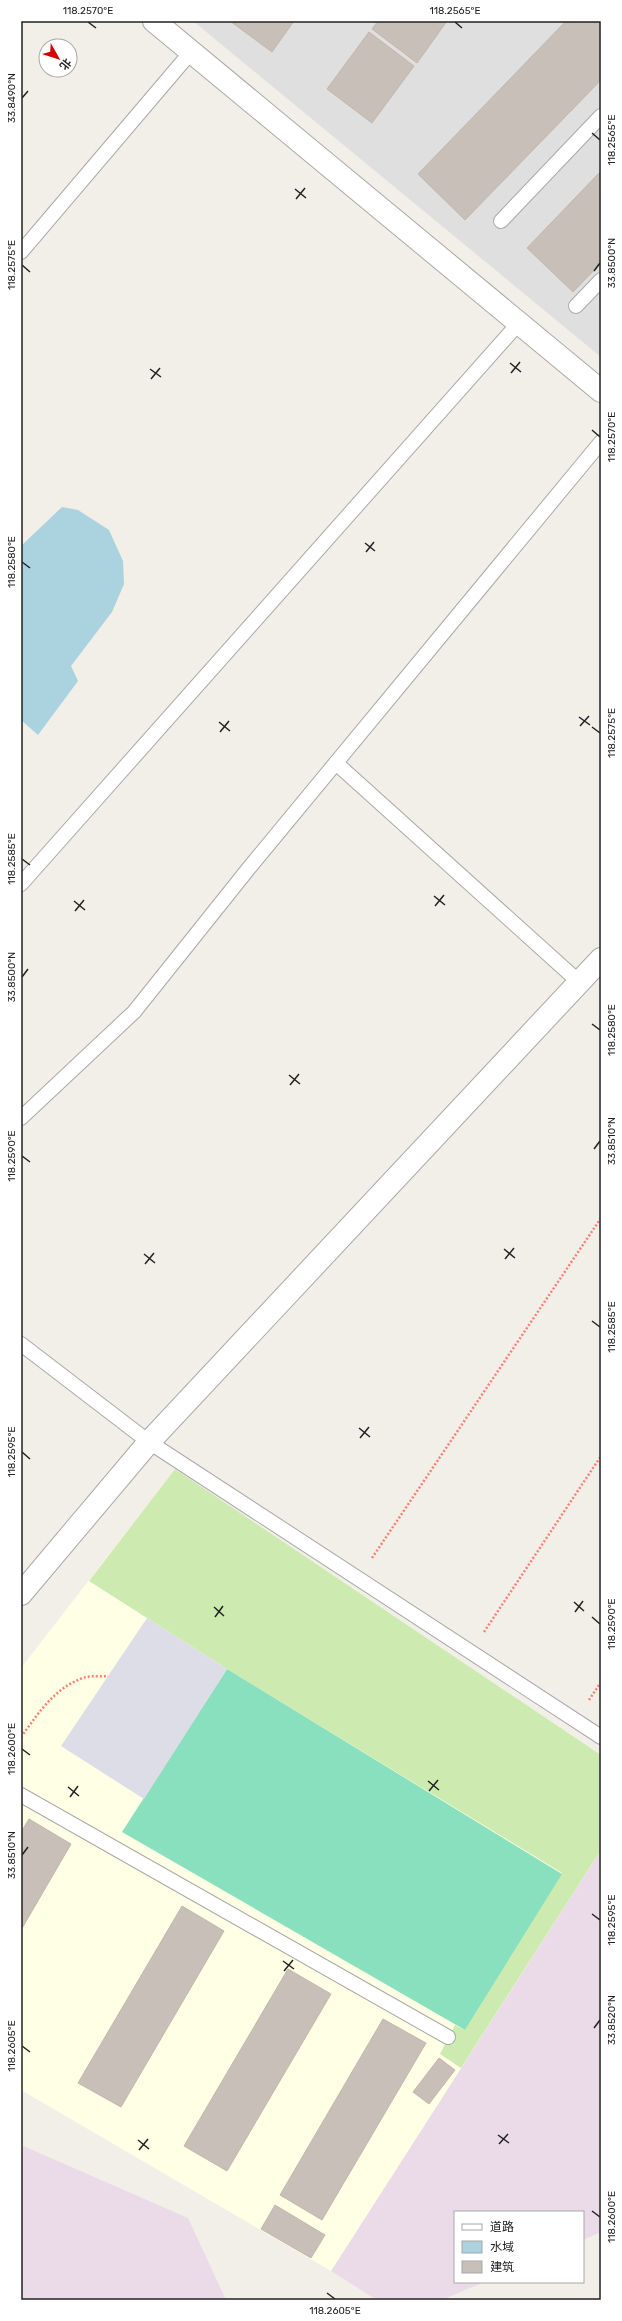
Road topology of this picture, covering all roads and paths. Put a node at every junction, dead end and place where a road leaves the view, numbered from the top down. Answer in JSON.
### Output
{"nodes":[{"id":1,"x":154,"y":21,"type":"edge"},
{"id":2,"x":191,"y":52,"type":"junction"},
{"id":3,"x":601,"y":116,"type":"edge"},
{"id":4,"x":500,"y":221,"type":"dead end"},
{"id":5,"x":21,"y":252,"type":"edge"},
{"id":6,"x":601,"y":280,"type":"edge"},
{"id":7,"x":576,"y":306,"type":"dead end"},
{"id":8,"x":518,"y":324,"type":"junction"},
{"id":9,"x":601,"y":391,"type":"edge"},
{"id":10,"x":601,"y":442,"type":"edge"},
{"id":11,"x":336,"y":763,"type":"junction"},
{"id":12,"x":21,"y":884,"type":"edge"},
{"id":13,"x":601,"y":959,"type":"edge"},
{"id":14,"x":579,"y":982,"type":"junction"},
{"id":15,"x":21,"y":1118,"type":"edge"},
{"id":16,"x":601,"y":1218,"type":"edge"},
{"id":17,"x":21,"y":1344,"type":"edge"},
{"id":18,"x":149,"y":1442,"type":"junction"},
{"id":19,"x":601,"y":1456,"type":"edge"},
{"id":20,"x":358,"y":1578,"type":"junction"},
{"id":21,"x":21,"y":1594,"type":"edge"},
{"id":22,"x":471,"y":1652,"type":"junction"},
{"id":23,"x":108,"y":1676,"type":"dead end"},
{"id":24,"x":21,"y":1737,"type":"edge"},
{"id":25,"x":601,"y":1737,"type":"edge"},
{"id":26,"x":21,"y":1795,"type":"edge"},
{"id":27,"x":448,"y":2038,"type":"dead end"}],
"edges":[{"from":1,"to":2,"type":"street"},
{"from":2,"to":5,"type":"lane"},
{"from":2,"to":8,"type":"street"},
{"from":3,"to":4,"type":"lane"},
{"from":6,"to":7,"type":"lane"},
{"from":8,"to":9,"type":"street"},
{"from":8,"to":12,"type":"lane"},
{"from":10,"to":11,"type":"lane"},
{"from":11,"to":14,"type":"lane"},
{"from":11,"to":15,"type":"lane"},
{"from":13,"to":14,"type":"street"},
{"from":14,"to":18,"type":"street"},
{"from":16,"to":20,"type":"path"},
{"from":17,"to":18,"type":"lane"},
{"from":18,"to":20,"type":"lane"},
{"from":18,"to":21,"type":"street"},
{"from":19,"to":22,"type":"path"},
{"from":20,"to":22,"type":"lane"},
{"from":22,"to":25,"type":"lane"},
{"from":23,"to":24,"type":"path"},
{"from":26,"to":27,"type":"lane"}]}
